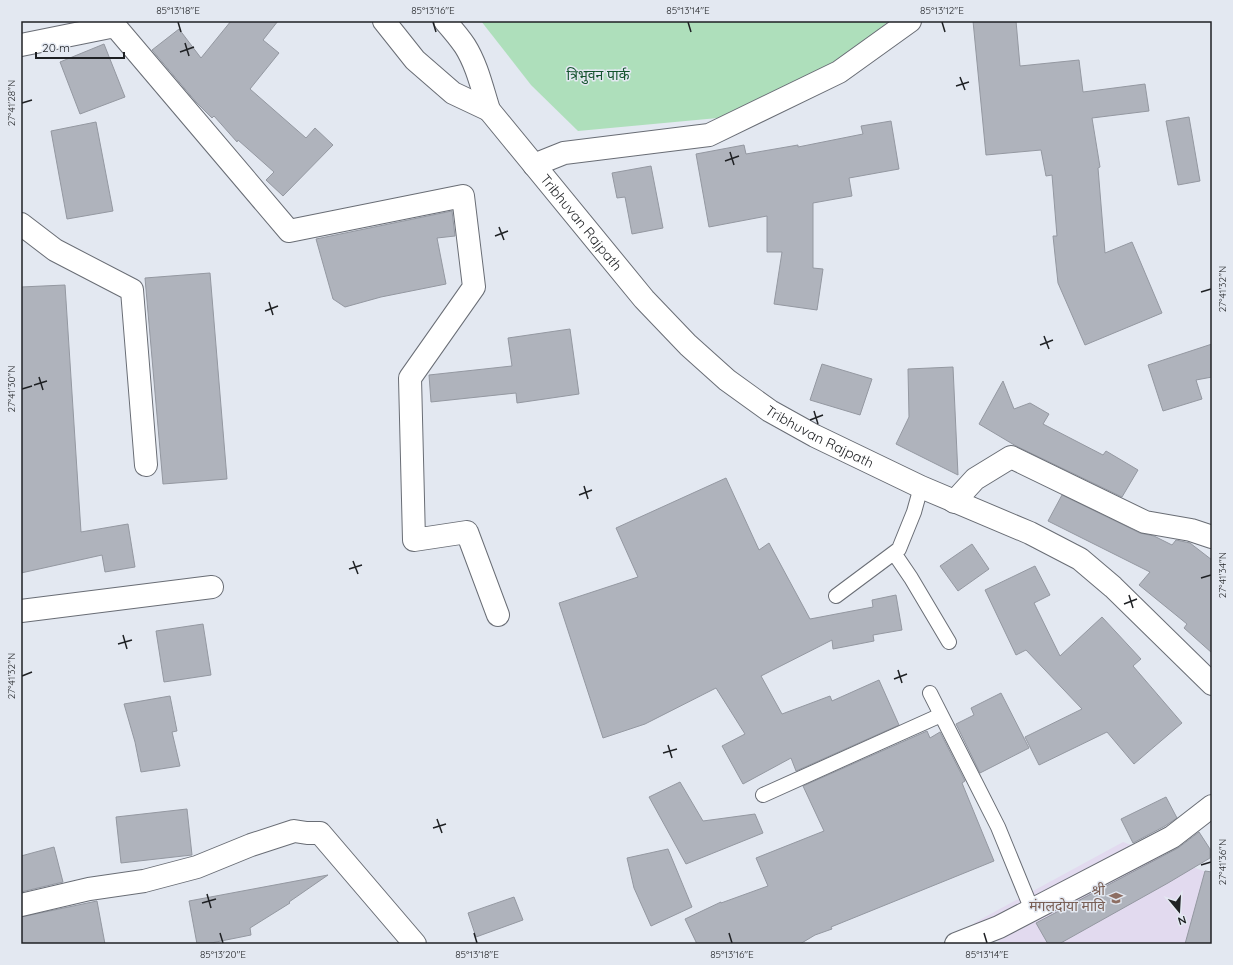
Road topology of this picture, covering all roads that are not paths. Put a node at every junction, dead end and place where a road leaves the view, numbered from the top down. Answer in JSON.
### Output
{"nodes":[{"id":1,"x":384,"y":21,"type":"edge"},
{"id":2,"x":445,"y":21,"type":"edge"},
{"id":3,"x":910,"y":21,"type":"edge"},
{"id":4,"x":21,"y":45,"type":"edge"},
{"id":5,"x":489,"y":110,"type":"junction"},
{"id":6,"x":534,"y":165,"type":"junction"},
{"id":7,"x":21,"y":224,"type":"edge"},
{"id":8,"x":146,"y":465,"type":"dead end"},
{"id":9,"x":921,"y":487,"type":"junction"},
{"id":10,"x":954,"y":502,"type":"junction"},
{"id":11,"x":1212,"y":537,"type":"edge"},
{"id":12,"x":894,"y":553,"type":"junction"},
{"id":13,"x":212,"y":587,"type":"dead end"},
{"id":14,"x":836,"y":596,"type":"dead end"},
{"id":15,"x":21,"y":611,"type":"edge"},
{"id":16,"x":498,"y":615,"type":"dead end"},
{"id":17,"x":949,"y":642,"type":"dead end"},
{"id":18,"x":1212,"y":684,"type":"edge"},
{"id":19,"x":930,"y":693,"type":"dead end"},
{"id":20,"x":941,"y":715,"type":"junction"},
{"id":21,"x":763,"y":795,"type":"dead end"},
{"id":22,"x":1212,"y":806,"type":"edge"},
{"id":23,"x":21,"y":905,"type":"edge"},
{"id":24,"x":1032,"y":910,"type":"junction"},
{"id":25,"x":415,"y":944,"type":"edge"},
{"id":26,"x":956,"y":944,"type":"edge"}],
"edges":[{"from":1,"to":5,"type":"main road","name":"Tribhuvan Rajpath"},
{"from":2,"to":5,"type":"main road","name":"Tribhuvan Rajpath"},
{"from":3,"to":6,"type":"main road"},
{"from":4,"to":16,"type":"main road"},
{"from":5,"to":6,"type":"main road","name":"Tribhuvan Rajpath"},
{"from":6,"to":9,"type":"main road","name":"Tribhuvan Rajpath"},
{"from":7,"to":8,"type":"main road"},
{"from":9,"to":10,"type":"main road","name":"Tribhuvan Rajpath"},
{"from":9,"to":12,"type":"lane"},
{"from":10,"to":11,"type":"main road"},
{"from":10,"to":18,"type":"main road","name":"Tribhuvan Rajpath"},
{"from":12,"to":14,"type":"lane"},
{"from":12,"to":17,"type":"lane"},
{"from":13,"to":15,"type":"main road"},
{"from":19,"to":20,"type":"lane"},
{"from":20,"to":21,"type":"lane"},
{"from":20,"to":24,"type":"lane"},
{"from":22,"to":24,"type":"main road"},
{"from":23,"to":25,"type":"main road"},
{"from":24,"to":26,"type":"main road"}]}
